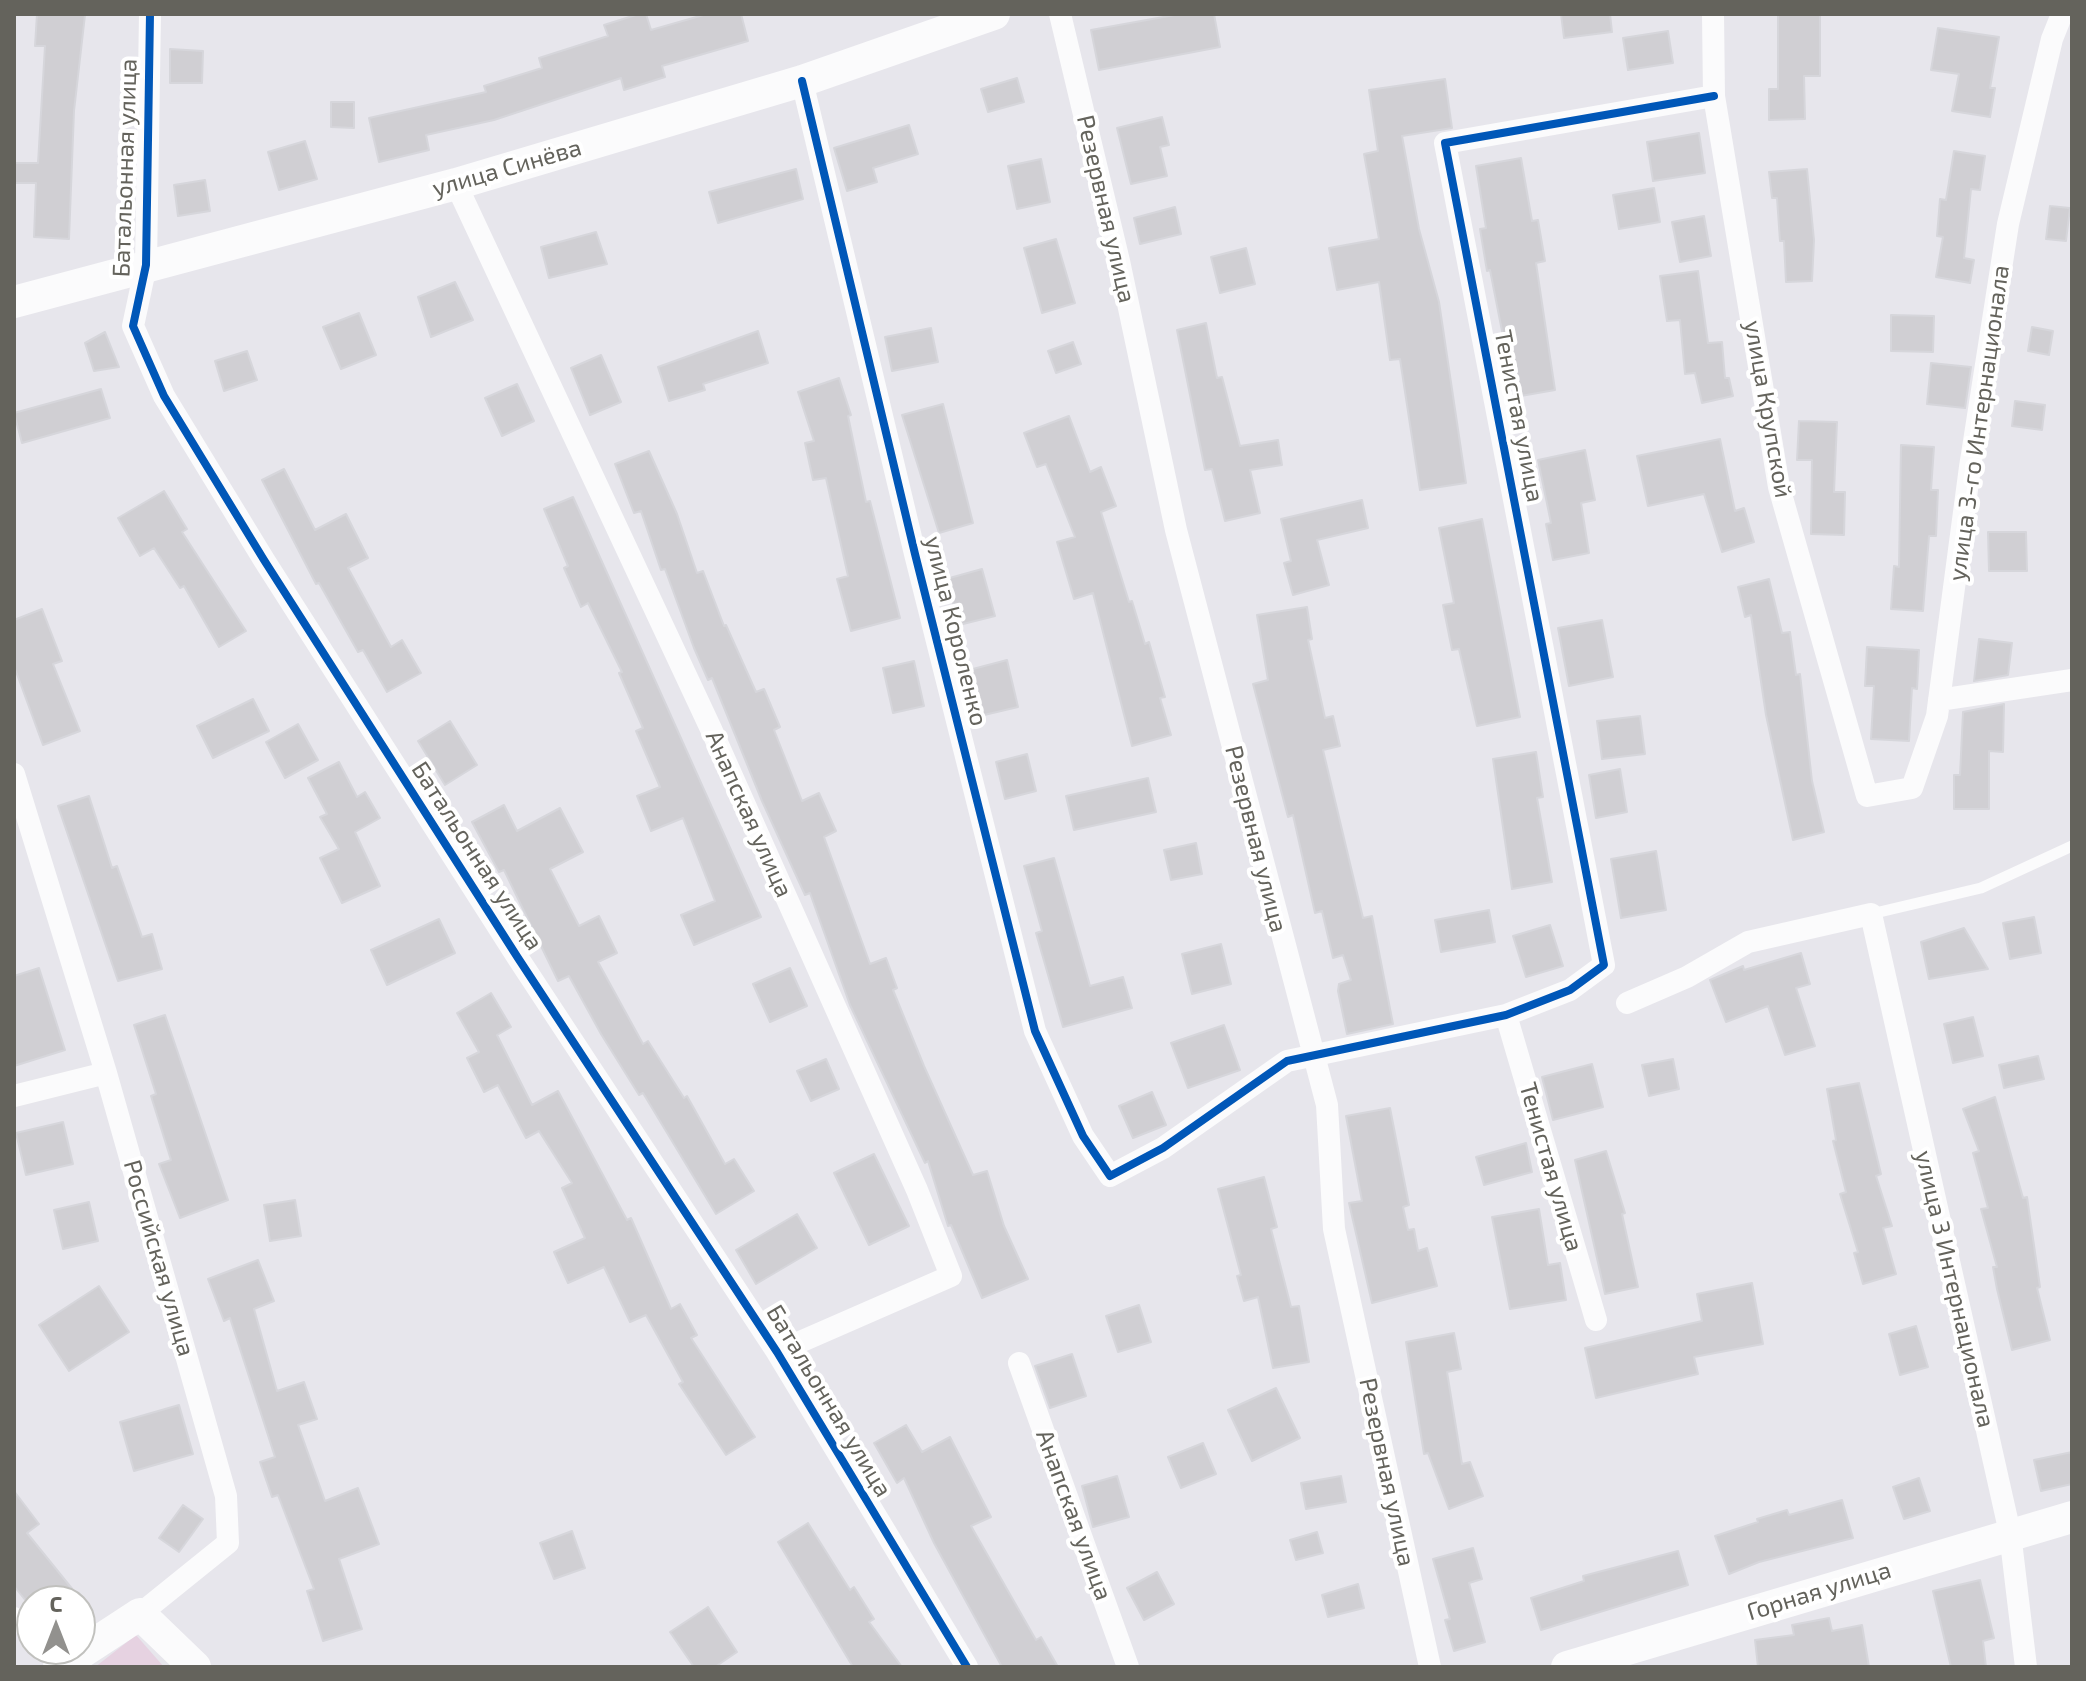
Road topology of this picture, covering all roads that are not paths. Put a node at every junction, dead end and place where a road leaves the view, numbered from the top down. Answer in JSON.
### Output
{"nodes":[{"id":1,"x":150,"y":14,"type":"edge"},
{"id":2,"x":994,"y":14,"type":"edge"},
{"id":3,"x":1060,"y":14,"type":"edge"},
{"id":4,"x":1713,"y":14,"type":"edge"},
{"id":5,"x":2062,"y":14,"type":"edge"},
{"id":6,"x":802,"y":81,"type":"junction"},
{"id":7,"x":1714,"y":96,"type":"junction"},
{"id":8,"x":456,"y":184,"type":"junction"},
{"id":9,"x":146,"y":265,"type":"junction"},
{"id":10,"x":14,"y":302,"type":"edge"},
{"id":11,"x":2072,"y":680,"type":"edge"},
{"id":12,"x":1939,"y":700,"type":"junction"},
{"id":13,"x":14,"y":774,"type":"edge"},
{"id":14,"x":1867,"y":796,"type":"joint"},
{"id":15,"x":2072,"y":846,"type":"edge"},
{"id":16,"x":1871,"y":914,"type":"junction"},
{"id":17,"x":1627,"y":1003,"type":"dead end"},
{"id":18,"x":1506,"y":1015,"type":"junction"},
{"id":19,"x":1312,"y":1057,"type":"junction"},
{"id":20,"x":106,"y":1073,"type":"junction"},
{"id":21,"x":14,"y":1096,"type":"edge"},
{"id":22,"x":1596,"y":1320,"type":"dead end"},
{"id":23,"x":777,"y":1352,"type":"junction"},
{"id":24,"x":1019,"y":1363,"type":"dead end"},
{"id":25,"x":2072,"y":1517,"type":"edge"},
{"id":26,"x":2010,"y":1533,"type":"junction"},
{"id":27,"x":140,"y":1614,"type":"junction"},
{"id":28,"x":96,"y":1639,"type":"edge"},
{"id":29,"x":195,"y":1667,"type":"edge"},
{"id":30,"x":967,"y":1667,"type":"edge"},
{"id":31,"x":1128,"y":1667,"type":"edge"},
{"id":32,"x":1430,"y":1667,"type":"edge"},
{"id":33,"x":1567,"y":1667,"type":"edge"},
{"id":34,"x":2026,"y":1667,"type":"edge"}],
"edges":[{"from":1,"to":9,"type":"street","name":"Батальонная улица"},
{"from":2,"to":6,"type":"main road","name":"улица Синёва"},
{"from":3,"to":19,"type":"street","name":"Резервная улица"},
{"from":4,"to":7,"type":"street","name":"улица Крупской"},
{"from":5,"to":12,"type":"street","name":"улица 3-го Интернационала"},
{"from":6,"to":8,"type":"main road","name":"улица Синёва"},
{"from":6,"to":19,"type":"street","name":"улица Короленко"},
{"from":7,"to":14,"type":"street","name":"улица Крупской"},
{"from":7,"to":18,"type":"street","name":"Тенистая улица"},
{"from":8,"to":9,"type":"main road","name":"улица Синёва"},
{"from":8,"to":23,"type":"street","name":"Анапская улица"},
{"from":9,"to":10,"type":"main road","name":"улица Синёва"},
{"from":9,"to":23,"type":"street","name":"Батальонная улица"},
{"from":11,"to":12,"type":"street"},
{"from":12,"to":14,"type":"street","name":"улица 3-го Интернационала"},
{"from":13,"to":20,"type":"street","name":"Российская улица"},
{"from":15,"to":16,"type":"lane"},
{"from":16,"to":17,"type":"street"},
{"from":16,"to":26,"type":"street","name":"улица 3 Интернационала"},
{"from":18,"to":19,"type":"street"},
{"from":18,"to":22,"type":"street","name":"Тенистая улица"},
{"from":19,"to":32,"type":"street","name":"Резервная улица"},
{"from":20,"to":21,"type":"street"},
{"from":20,"to":27,"type":"street","name":"Российская улица"},
{"from":23,"to":30,"type":"street","name":"Батальонная улица"},
{"from":24,"to":31,"type":"street","name":"Анапская улица"},
{"from":25,"to":26,"type":"main road","name":"Горная улица"},
{"from":26,"to":33,"type":"main road","name":"Горная улица"},
{"from":26,"to":34,"type":"street","name":"улица 3 Интернационала"},
{"from":27,"to":28,"type":"main road","name":"Российская улица"},
{"from":27,"to":29,"type":"main road"}]}
